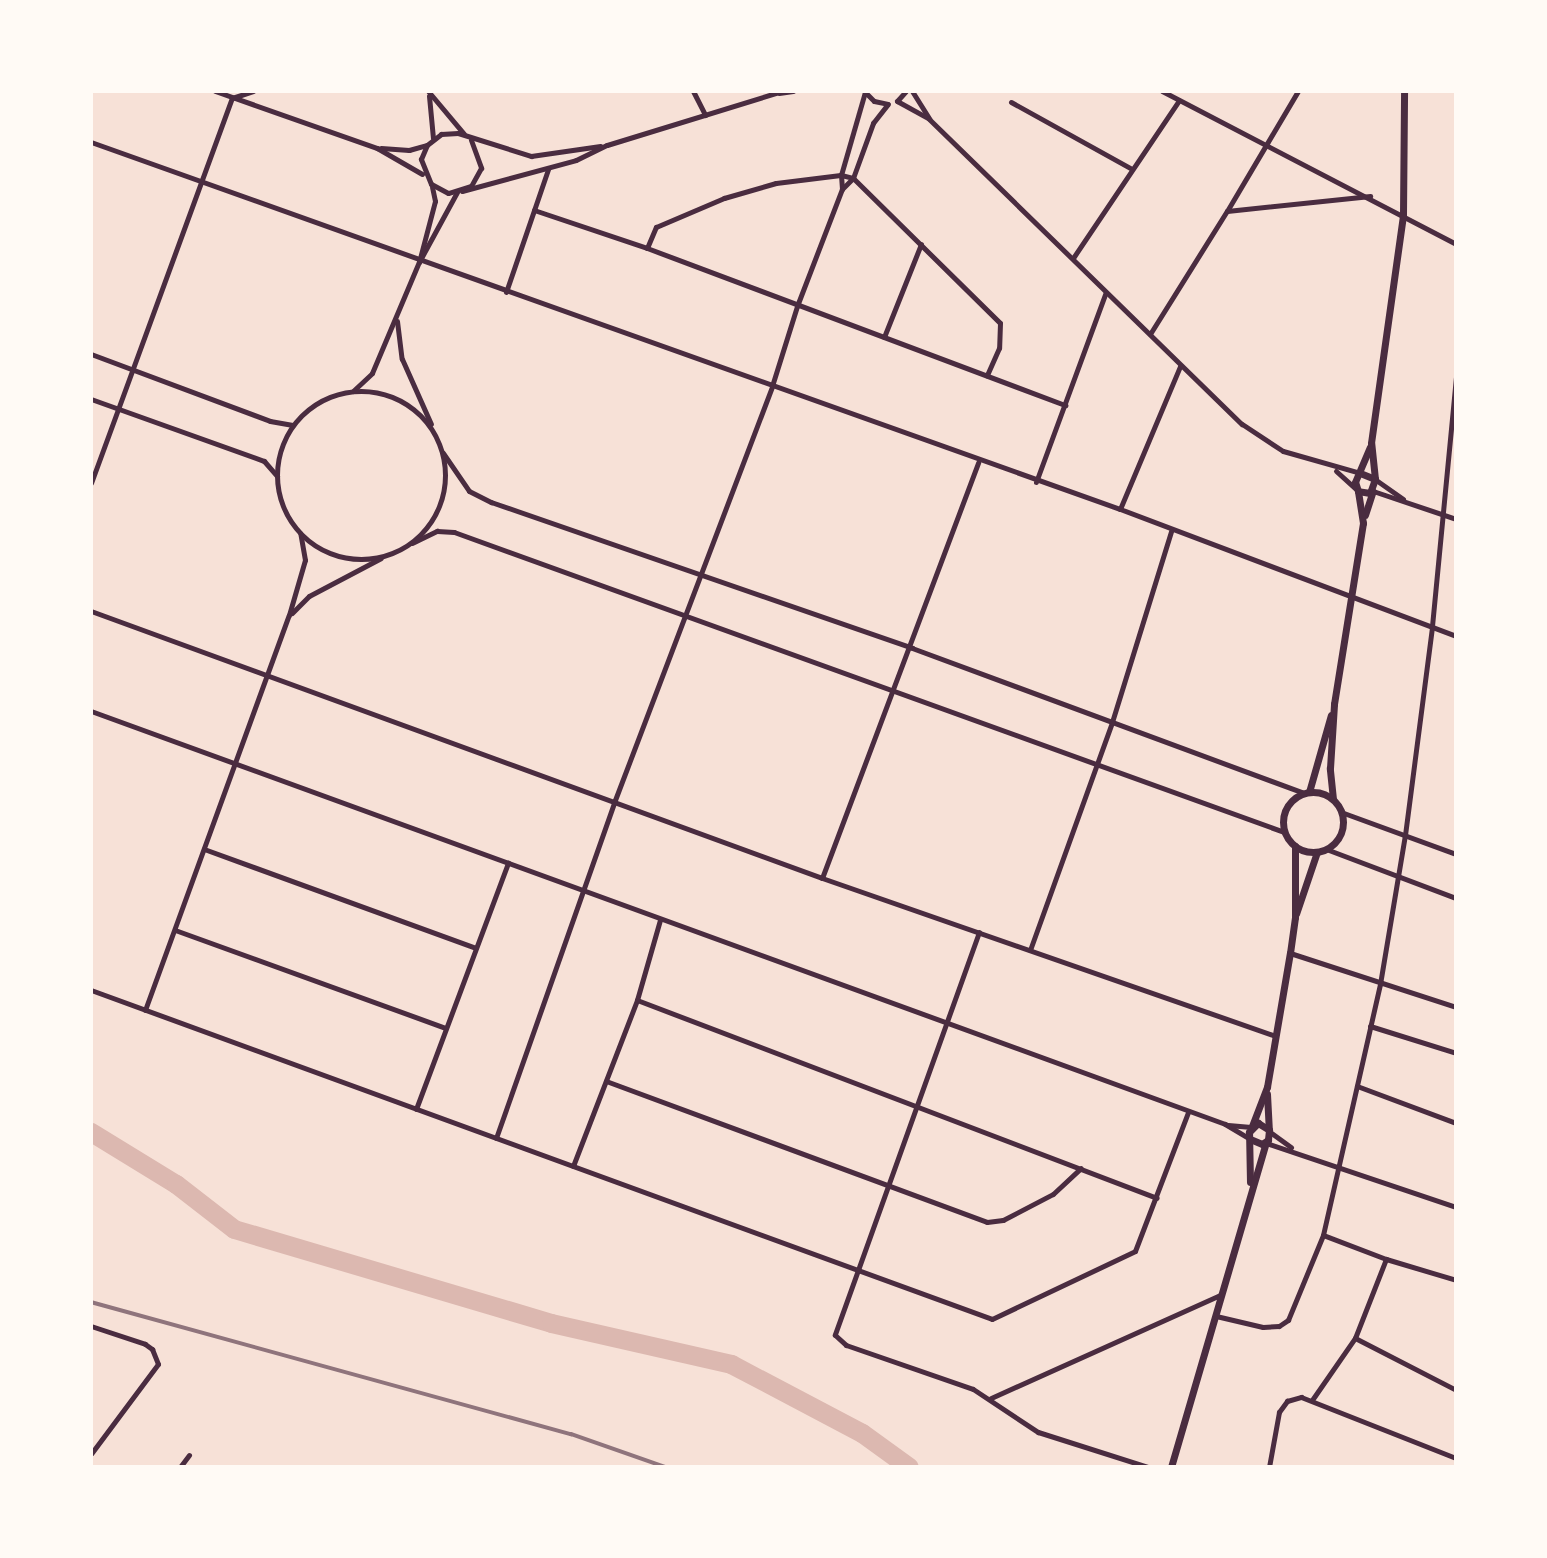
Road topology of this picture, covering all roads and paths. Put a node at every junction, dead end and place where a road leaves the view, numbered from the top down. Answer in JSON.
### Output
{"nodes":[{"id":1,"x":215,"y":91,"type":"edge"},
{"id":2,"x":253,"y":91,"type":"edge"},
{"id":3,"x":693,"y":91,"type":"edge"},
{"id":4,"x":793,"y":91,"type":"edge"},
{"id":5,"x":865,"y":91,"type":"edge"},
{"id":6,"x":906,"y":91,"type":"edge"},
{"id":7,"x":912,"y":91,"type":"edge"},
{"id":8,"x":1163,"y":91,"type":"edge"},
{"id":9,"x":1297,"y":91,"type":"edge"},
{"id":10,"x":1404,"y":91,"type":"edge"},
{"id":11,"x":428,"y":92,"type":"edge"},
{"id":12,"x":779,"y":92,"type":"edge"},
{"id":13,"x":232,"y":98,"type":"junction"},
{"id":14,"x":1179,"y":100,"type":"junction"},
{"id":15,"x":897,"y":101,"type":"junction"},
{"id":16,"x":1011,"y":102,"type":"dead end"},
{"id":17,"x":888,"y":104,"type":"junction"},
{"id":18,"x":705,"y":115,"type":"junction"},
{"id":19,"x":929,"y":120,"type":"junction"},
{"id":20,"x":469,"y":138,"type":"junction"},
{"id":21,"x":433,"y":139,"type":"junction"},
{"id":22,"x":91,"y":142,"type":"edge"},
{"id":23,"x":1269,"y":142,"type":"junction"},
{"id":24,"x":427,"y":145,"type":"junction"},
{"id":25,"x":607,"y":145,"type":"junction"},
{"id":26,"x":377,"y":148,"type":"junction"},
{"id":27,"x":548,"y":169,"type":"junction"},
{"id":28,"x":1132,"y":169,"type":"junction"},
{"id":29,"x":424,"y":175,"type":"junction"},
{"id":30,"x":841,"y":175,"type":"junction"},
{"id":31,"x":853,"y":178,"type":"junction"},
{"id":32,"x":203,"y":184,"type":"junction"},
{"id":33,"x":430,"y":184,"type":"junction"},
{"id":34,"x":842,"y":189,"type":"junction"},
{"id":35,"x":460,"y":192,"type":"junction"},
{"id":36,"x":1370,"y":196,"type":"junction"},
{"id":37,"x":534,"y":210,"type":"junction"},
{"id":38,"x":1227,"y":211,"type":"junction"},
{"id":39,"x":1403,"y":215,"type":"junction"},
{"id":40,"x":921,"y":244,"type":"junction"},
{"id":41,"x":1456,"y":244,"type":"edge"},
{"id":42,"x":647,"y":248,"type":"junction"},
{"id":43,"x":1073,"y":258,"type":"junction"},
{"id":44,"x":419,"y":262,"type":"junction"},
{"id":45,"x":506,"y":292,"type":"junction"},
{"id":46,"x":1106,"y":292,"type":"junction"},
{"id":47,"x":797,"y":306,"type":"junction"},
{"id":48,"x":397,"y":321,"type":"junction"},
{"id":49,"x":1150,"y":334,"type":"junction"},
{"id":50,"x":884,"y":337,"type":"junction"},
{"id":51,"x":91,"y":354,"type":"edge"},
{"id":52,"x":1180,"y":366,"type":"junction"},
{"id":53,"x":134,"y":370,"type":"junction"},
{"id":54,"x":987,"y":375,"type":"junction"},
{"id":55,"x":1456,"y":375,"type":"edge"},
{"id":56,"x":772,"y":386,"type":"junction"},
{"id":57,"x":353,"y":391,"type":"junction"},
{"id":58,"x":91,"y":399,"type":"edge"},
{"id":59,"x":1065,"y":405,"type":"junction"},
{"id":60,"x":120,"y":410,"type":"junction"},
{"id":61,"x":293,"y":425,"type":"junction"},
{"id":62,"x":435,"y":433,"type":"junction"},
{"id":63,"x":1371,"y":443,"type":"junction"},
{"id":64,"x":443,"y":453,"type":"junction"},
{"id":65,"x":978,"y":462,"type":"junction"},
{"id":66,"x":1333,"y":469,"type":"junction"},
{"id":67,"x":1360,"y":473,"type":"junction"},
{"id":68,"x":277,"y":477,"type":"junction"},
{"id":69,"x":1376,"y":479,"type":"junction"},
{"id":70,"x":1036,"y":482,"type":"junction"},
{"id":71,"x":91,"y":483,"type":"edge"},
{"id":72,"x":1357,"y":490,"type":"junction"},
{"id":73,"x":1373,"y":491,"type":"junction"},
{"id":74,"x":1408,"y":502,"type":"junction"},
{"id":75,"x":1120,"y":509,"type":"junction"},
{"id":76,"x":1443,"y":514,"type":"junction"},
{"id":77,"x":1456,"y":519,"type":"edge"},
{"id":78,"x":1363,"y":523,"type":"junction"},
{"id":79,"x":1171,"y":531,"type":"junction"},
{"id":80,"x":300,"y":533,"type":"junction"},
{"id":81,"x":412,"y":543,"type":"junction"},
{"id":82,"x":385,"y":556,"type":"junction"},
{"id":83,"x":698,"y":576,"type":"junction"},
{"id":84,"x":1351,"y":598,"type":"junction"},
{"id":85,"x":91,"y":611,"type":"edge"},
{"id":86,"x":685,"y":614,"type":"junction"},
{"id":87,"x":289,"y":615,"type":"junction"},
{"id":88,"x":1432,"y":626,"type":"junction"},
{"id":89,"x":1456,"y":636,"type":"edge"},
{"id":90,"x":912,"y":648,"type":"junction"},
{"id":91,"x":267,"y":677,"type":"junction"},
{"id":92,"x":893,"y":691,"type":"junction"},
{"id":93,"x":1334,"y":704,"type":"junction"},
{"id":94,"x":91,"y":711,"type":"edge"},
{"id":95,"x":1112,"y":722,"type":"junction"},
{"id":96,"x":236,"y":761,"type":"junction"},
{"id":97,"x":1095,"y":762,"type":"junction"},
{"id":98,"x":1306,"y":792,"type":"junction"},
{"id":99,"x":1333,"y":799,"type":"junction"},
{"id":100,"x":615,"y":800,"type":"junction"},
{"id":101,"x":1341,"y":812,"type":"junction"},
{"id":102,"x":1284,"y":832,"type":"junction"},
{"id":103,"x":1405,"y":835,"type":"junction"},
{"id":104,"x":1295,"y":846,"type":"junction"},
{"id":105,"x":204,"y":849,"type":"junction"},
{"id":106,"x":1326,"y":849,"type":"junction"},
{"id":107,"x":1317,"y":852,"type":"junction"},
{"id":108,"x":1456,"y":854,"type":"edge"},
{"id":109,"x":508,"y":863,"type":"junction"},
{"id":110,"x":1398,"y":876,"type":"junction"},
{"id":111,"x":822,"y":878,"type":"junction"},
{"id":112,"x":583,"y":892,"type":"junction"},
{"id":113,"x":1456,"y":898,"type":"edge"},
{"id":114,"x":1295,"y":918,"type":"junction"},
{"id":115,"x":660,"y":920,"type":"junction"},
{"id":116,"x":175,"y":930,"type":"junction"},
{"id":117,"x":979,"y":932,"type":"junction"},
{"id":118,"x":476,"y":948,"type":"junction"},
{"id":119,"x":1030,"y":950,"type":"junction"},
{"id":120,"x":1290,"y":953,"type":"junction"},
{"id":121,"x":1380,"y":984,"type":"junction"},
{"id":122,"x":91,"y":990,"type":"edge"},
{"id":123,"x":636,"y":1000,"type":"junction"},
{"id":124,"x":1456,"y":1007,"type":"edge"},
{"id":125,"x":145,"y":1010,"type":"junction"},
{"id":126,"x":945,"y":1024,"type":"junction"},
{"id":127,"x":1370,"y":1026,"type":"junction"},
{"id":128,"x":446,"y":1028,"type":"junction"},
{"id":129,"x":1275,"y":1036,"type":"junction"},
{"id":130,"x":1456,"y":1053,"type":"edge"},
{"id":131,"x":606,"y":1081,"type":"junction"},
{"id":132,"x":1357,"y":1086,"type":"junction"},
{"id":133,"x":1267,"y":1087,"type":"junction"},
{"id":134,"x":915,"y":1105,"type":"junction"},
{"id":135,"x":416,"y":1109,"type":"junction"},
{"id":136,"x":1188,"y":1112,"type":"junction"},
{"id":137,"x":1456,"y":1122,"type":"edge"},
{"id":138,"x":1225,"y":1124,"type":"junction"},
{"id":139,"x":1252,"y":1126,"type":"junction"},
{"id":140,"x":1269,"y":1131,"type":"junction"},
{"id":141,"x":496,"y":1138,"type":"junction"},
{"id":142,"x":1250,"y":1139,"type":"junction"},
{"id":143,"x":1266,"y":1143,"type":"junction"},
{"id":144,"x":1294,"y":1149,"type":"junction"},
{"id":145,"x":573,"y":1166,"type":"junction"},
{"id":146,"x":1338,"y":1166,"type":"junction"},
{"id":147,"x":1081,"y":1168,"type":"junction"},
{"id":148,"x":886,"y":1185,"type":"junction"},
{"id":149,"x":1249,"y":1190,"type":"junction"},
{"id":150,"x":1157,"y":1198,"type":"junction"},
{"id":151,"x":1456,"y":1207,"type":"edge"},
{"id":152,"x":1323,"y":1235,"type":"junction"},
{"id":153,"x":1387,"y":1259,"type":"junction"},
{"id":154,"x":855,"y":1270,"type":"junction"},
{"id":155,"x":1456,"y":1280,"type":"edge"},
{"id":156,"x":1222,"y":1294,"type":"junction"},
{"id":157,"x":1216,"y":1316,"type":"junction"},
{"id":158,"x":91,"y":1326,"type":"edge"},
{"id":159,"x":1355,"y":1338,"type":"junction"},
{"id":160,"x":1456,"y":1390,"type":"edge"},
{"id":161,"x":991,"y":1398,"type":"junction"},
{"id":162,"x":1312,"y":1400,"type":"junction"},
{"id":163,"x":91,"y":1454,"type":"edge"},
{"id":164,"x":189,"y":1455,"type":"dead end"},
{"id":165,"x":1456,"y":1457,"type":"edge"},
{"id":166,"x":180,"y":1467,"type":"edge"},
{"id":167,"x":1148,"y":1467,"type":"edge"},
{"id":168,"x":1171,"y":1467,"type":"edge"},
{"id":169,"x":1269,"y":1467,"type":"edge"},
{"id":170,"x":1451,"y":1467,"type":"edge"}],
"edges":[{"from":1,"to":13,"type":"street"},
{"from":2,"to":13,"type":"street"},
{"from":3,"to":18,"type":"street"},
{"from":4,"to":12,"type":"street"},
{"from":5,"to":17,"type":"street"},
{"from":5,"to":30,"type":"street"},
{"from":6,"to":15,"type":"street"},
{"from":7,"to":19,"type":"street"},
{"from":8,"to":14,"type":"street"},
{"from":9,"to":23,"type":"street"},
{"from":10,"to":39,"type":"street"},
{"from":11,"to":20,"type":"street"},
{"from":11,"to":21,"type":"street"},
{"from":12,"to":18,"type":"street"},
{"from":13,"to":26,"type":"street"},
{"from":13,"to":32,"type":"street"},
{"from":14,"to":23,"type":"street"},
{"from":14,"to":28,"type":"street"},
{"from":15,"to":17,"type":"street"},
{"from":15,"to":19,"type":"street"},
{"from":16,"to":28,"type":"street"},
{"from":17,"to":31,"type":"street"},
{"from":18,"to":25,"type":"street"},
{"from":19,"to":43,"type":"street"},
{"from":20,"to":21,"type":"street"},
{"from":20,"to":25,"type":"street"},
{"from":20,"to":35,"type":"street"},
{"from":21,"to":24,"type":"street"},
{"from":22,"to":32,"type":"street"},
{"from":23,"to":36,"type":"street"},
{"from":23,"to":38,"type":"street"},
{"from":24,"to":26,"type":"street"},
{"from":24,"to":29,"type":"street"},
{"from":25,"to":27,"type":"street"},
{"from":26,"to":29,"type":"street"},
{"from":27,"to":35,"type":"street"},
{"from":27,"to":37,"type":"street"},
{"from":28,"to":43,"type":"street"},
{"from":29,"to":33,"type":"street"},
{"from":30,"to":31,"type":"street"},
{"from":30,"to":34,"type":"street"},
{"from":30,"to":42,"type":"street"},
{"from":31,"to":34,"type":"street"},
{"from":31,"to":40,"type":"street"},
{"from":32,"to":44,"type":"street"},
{"from":32,"to":53,"type":"street"},
{"from":33,"to":35,"type":"street"},
{"from":33,"to":44,"type":"street"},
{"from":34,"to":47,"type":"street"},
{"from":35,"to":44,"type":"street"},
{"from":36,"to":38,"type":"street"},
{"from":36,"to":39,"type":"street"},
{"from":37,"to":42,"type":"street"},
{"from":37,"to":45,"type":"street"},
{"from":38,"to":49,"type":"street"},
{"from":39,"to":41,"type":"street"},
{"from":39,"to":63,"type":"street"},
{"from":40,"to":50,"type":"street"},
{"from":40,"to":54,"type":"street"},
{"from":42,"to":47,"type":"street"},
{"from":43,"to":46,"type":"street"},
{"from":44,"to":45,"type":"street"},
{"from":44,"to":48,"type":"street"},
{"from":45,"to":56,"type":"street"},
{"from":46,"to":49,"type":"street"},
{"from":46,"to":59,"type":"street"},
{"from":47,"to":50,"type":"street"},
{"from":47,"to":56,"type":"street"},
{"from":48,"to":57,"type":"street"},
{"from":48,"to":62,"type":"street"},
{"from":49,"to":52,"type":"street"},
{"from":50,"to":54,"type":"street"},
{"from":51,"to":53,"type":"street"},
{"from":52,"to":66,"type":"street"},
{"from":52,"to":75,"type":"street"},
{"from":53,"to":60,"type":"street"},
{"from":53,"to":61,"type":"street"},
{"from":54,"to":59,"type":"street"},
{"from":55,"to":76,"type":"street"},
{"from":56,"to":65,"type":"street"},
{"from":56,"to":83,"type":"street"},
{"from":57,"to":61,"type":"street"},
{"from":57,"to":62,"type":"street"},
{"from":58,"to":60,"type":"street"},
{"from":59,"to":70,"type":"street"},
{"from":60,"to":68,"type":"street"},
{"from":60,"to":71,"type":"street"},
{"from":61,"to":68,"type":"street"},
{"from":62,"to":64,"type":"street"},
{"from":63,"to":67,"type":"street"},
{"from":63,"to":69,"type":"street"},
{"from":64,"to":81,"type":"street"},
{"from":64,"to":83,"type":"street"},
{"from":65,"to":70,"type":"street"},
{"from":65,"to":90,"type":"street"},
{"from":66,"to":67,"type":"street"},
{"from":66,"to":72,"type":"street"},
{"from":67,"to":69,"type":"street"},
{"from":67,"to":72,"type":"street"},
{"from":68,"to":80,"type":"street"},
{"from":69,"to":73,"type":"street"},
{"from":69,"to":74,"type":"street"},
{"from":70,"to":75,"type":"street"},
{"from":72,"to":73,"type":"street"},
{"from":72,"to":78,"type":"street"},
{"from":73,"to":74,"type":"street"},
{"from":73,"to":78,"type":"street"},
{"from":74,"to":76,"type":"street"},
{"from":75,"to":79,"type":"street"},
{"from":76,"to":77,"type":"street"},
{"from":76,"to":88,"type":"street"},
{"from":78,"to":84,"type":"street"},
{"from":79,"to":84,"type":"street"},
{"from":79,"to":95,"type":"street"},
{"from":80,"to":82,"type":"street"},
{"from":80,"to":87,"type":"street"},
{"from":81,"to":82,"type":"street"},
{"from":81,"to":86,"type":"street"},
{"from":82,"to":87,"type":"street"},
{"from":83,"to":86,"type":"street"},
{"from":83,"to":90,"type":"street"},
{"from":84,"to":88,"type":"street"},
{"from":84,"to":93,"type":"street"},
{"from":85,"to":91,"type":"street"},
{"from":86,"to":92,"type":"street"},
{"from":86,"to":100,"type":"street"},
{"from":87,"to":91,"type":"street"},
{"from":88,"to":89,"type":"street"},
{"from":88,"to":103,"type":"street"},
{"from":90,"to":92,"type":"street"},
{"from":90,"to":95,"type":"street"},
{"from":91,"to":96,"type":"street"},
{"from":91,"to":100,"type":"street"},
{"from":92,"to":97,"type":"street"},
{"from":92,"to":111,"type":"street"},
{"from":93,"to":98,"type":"street"},
{"from":93,"to":99,"type":"street"},
{"from":94,"to":96,"type":"street"},
{"from":95,"to":97,"type":"street"},
{"from":95,"to":98,"type":"street"},
{"from":96,"to":105,"type":"street"},
{"from":96,"to":109,"type":"street"},
{"from":97,"to":102,"type":"street"},
{"from":97,"to":119,"type":"street"},
{"from":98,"to":99,"type":"street"},
{"from":98,"to":102,"type":"street"},
{"from":99,"to":101,"type":"street"},
{"from":100,"to":111,"type":"street"},
{"from":100,"to":112,"type":"street"},
{"from":101,"to":103,"type":"street"},
{"from":101,"to":106,"type":"street"},
{"from":102,"to":104,"type":"street"},
{"from":103,"to":108,"type":"street"},
{"from":103,"to":110,"type":"street"},
{"from":104,"to":107,"type":"street"},
{"from":104,"to":114,"type":"street"},
{"from":105,"to":116,"type":"street"},
{"from":105,"to":118,"type":"street"},
{"from":106,"to":107,"type":"street"},
{"from":106,"to":110,"type":"street"},
{"from":107,"to":114,"type":"street"},
{"from":109,"to":112,"type":"street"},
{"from":109,"to":118,"type":"street"},
{"from":110,"to":113,"type":"street"},
{"from":110,"to":121,"type":"street"},
{"from":111,"to":117,"type":"street"},
{"from":112,"to":115,"type":"street"},
{"from":112,"to":141,"type":"street"},
{"from":114,"to":120,"type":"street"},
{"from":115,"to":123,"type":"street"},
{"from":115,"to":126,"type":"street"},
{"from":116,"to":125,"type":"street"},
{"from":116,"to":128,"type":"street"},
{"from":117,"to":119,"type":"street"},
{"from":117,"to":126,"type":"street"},
{"from":118,"to":128,"type":"street"},
{"from":119,"to":129,"type":"street"},
{"from":120,"to":121,"type":"street"},
{"from":120,"to":129,"type":"street"},
{"from":121,"to":124,"type":"street"},
{"from":121,"to":127,"type":"street"},
{"from":122,"to":125,"type":"street"},
{"from":123,"to":131,"type":"street"},
{"from":123,"to":134,"type":"street"},
{"from":125,"to":135,"type":"street"},
{"from":126,"to":134,"type":"street"},
{"from":126,"to":136,"type":"street"},
{"from":127,"to":130,"type":"street"},
{"from":127,"to":132,"type":"street"},
{"from":128,"to":135,"type":"street"},
{"from":129,"to":133,"type":"street"},
{"from":131,"to":145,"type":"street"},
{"from":131,"to":148,"type":"street"},
{"from":132,"to":137,"type":"street"},
{"from":132,"to":146,"type":"street"},
{"from":133,"to":139,"type":"street"},
{"from":133,"to":140,"type":"street"},
{"from":134,"to":147,"type":"street"},
{"from":134,"to":148,"type":"street"},
{"from":135,"to":141,"type":"street"},
{"from":136,"to":138,"type":"street"},
{"from":136,"to":150,"type":"street"},
{"from":138,"to":139,"type":"street"},
{"from":138,"to":142,"type":"street"},
{"from":139,"to":140,"type":"street"},
{"from":139,"to":142,"type":"street"},
{"from":140,"to":143,"type":"street"},
{"from":140,"to":144,"type":"street"},
{"from":141,"to":145,"type":"street"},
{"from":142,"to":143,"type":"street"},
{"from":142,"to":149,"type":"street"},
{"from":143,"to":144,"type":"street"},
{"from":143,"to":149,"type":"street"},
{"from":144,"to":146,"type":"street"},
{"from":145,"to":154,"type":"street"},
{"from":146,"to":151,"type":"street"},
{"from":146,"to":152,"type":"street"},
{"from":147,"to":148,"type":"street"},
{"from":147,"to":150,"type":"street"},
{"from":148,"to":154,"type":"street"},
{"from":149,"to":156,"type":"street"},
{"from":150,"to":154,"type":"street"},
{"from":152,"to":153,"type":"street"},
{"from":152,"to":157,"type":"street"},
{"from":153,"to":155,"type":"street"},
{"from":153,"to":159,"type":"street"},
{"from":154,"to":161,"type":"street"},
{"from":156,"to":157,"type":"street"},
{"from":156,"to":161,"type":"street"},
{"from":157,"to":168,"type":"street"},
{"from":158,"to":163,"type":"street"},
{"from":159,"to":160,"type":"street"},
{"from":159,"to":162,"type":"street"},
{"from":161,"to":167,"type":"street"},
{"from":162,"to":165,"type":"street"},
{"from":162,"to":169,"type":"street"},
{"from":164,"to":166,"type":"street"},
{"from":165,"to":170,"type":"street"}]}
